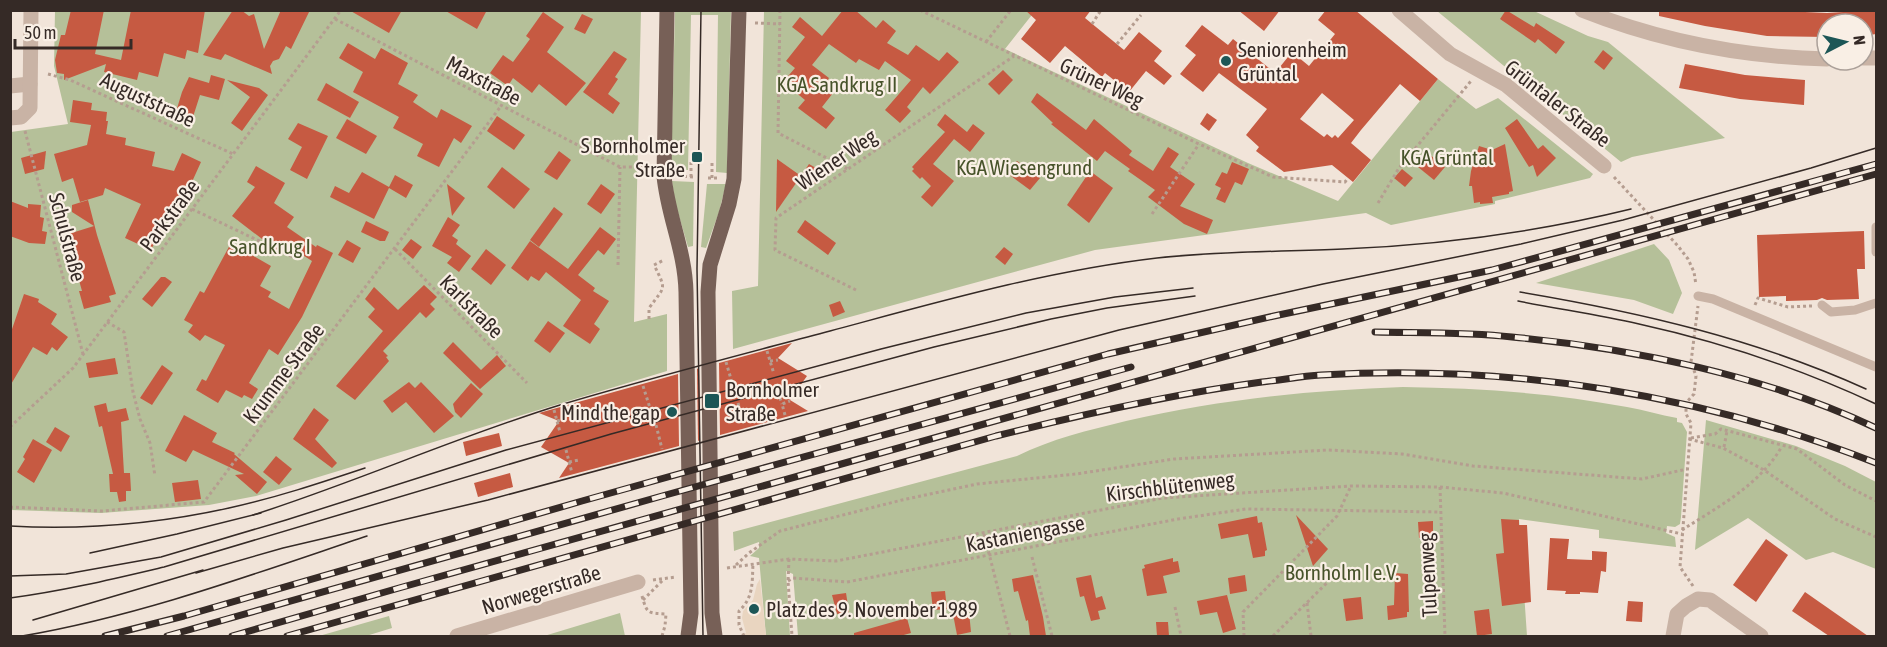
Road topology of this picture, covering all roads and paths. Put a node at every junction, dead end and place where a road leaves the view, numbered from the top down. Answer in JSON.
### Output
{"nodes":[{"id":1,"x":31,"y":10,"type":"edge"},
{"id":2,"x":341,"y":10,"type":"edge"},
{"id":3,"x":667,"y":10,"type":"edge"},
{"id":4,"x":739,"y":10,"type":"edge"},
{"id":5,"x":780,"y":10,"type":"edge"},
{"id":6,"x":920,"y":10,"type":"edge"},
{"id":7,"x":1011,"y":10,"type":"edge"},
{"id":8,"x":1101,"y":10,"type":"edge"},
{"id":9,"x":1399,"y":10,"type":"edge"},
{"id":10,"x":1582,"y":10,"type":"edge"},
{"id":11,"x":929,"y":12,"type":"edge"},
{"id":12,"x":1141,"y":15,"type":"dead end"},
{"id":13,"x":334,"y":19,"type":"junction"},
{"id":14,"x":755,"y":22,"type":"dead end"},
{"id":15,"x":780,"y":24,"type":"junction"},
{"id":16,"x":1092,"y":24,"type":"dead end"},
{"id":17,"x":986,"y":42,"type":"junction"},
{"id":18,"x":1117,"y":44,"type":"dead end"},
{"id":19,"x":1014,"y":56,"type":"junction"},
{"id":20,"x":1815,"y":59,"type":"edge"},
{"id":21,"x":1480,"y":71,"type":"junction"},
{"id":22,"x":48,"y":74,"type":"dead end"},
{"id":23,"x":30,"y":84,"type":"junction"},
{"id":24,"x":10,"y":86,"type":"edge"},
{"id":25,"x":501,"y":106,"type":"junction"},
{"id":26,"x":17,"y":122,"type":"edge"},
{"id":27,"x":1199,"y":144,"type":"junction"},
{"id":28,"x":234,"y":155,"type":"junction"},
{"id":29,"x":691,"y":160,"type":"dead end"},
{"id":30,"x":712,"y":160,"type":"dead end"},
{"id":31,"x":1604,"y":165,"type":"joint"},
{"id":32,"x":621,"y":167,"type":"junction"},
{"id":33,"x":648,"y":167,"type":"dead end"},
{"id":34,"x":848,"y":169,"type":"junction"},
{"id":35,"x":671,"y":176,"type":"dead end"},
{"id":36,"x":726,"y":178,"type":"dead end"},
{"id":37,"x":1348,"y":178,"type":"dead end"},
{"id":38,"x":1378,"y":203,"type":"dead end"},
{"id":39,"x":192,"y":209,"type":"junction"},
{"id":40,"x":1152,"y":214,"type":"dead end"},
{"id":41,"x":1876,"y":227,"type":"edge"},
{"id":42,"x":395,"y":249,"type":"junction"},
{"id":43,"x":1876,"y":252,"type":"edge"},
{"id":44,"x":295,"y":258,"type":"dead end"},
{"id":45,"x":664,"y":260,"type":"dead end"},
{"id":46,"x":618,"y":266,"type":"dead end"},
{"id":47,"x":856,"y":290,"type":"dead end"},
{"id":48,"x":1698,"y":297,"type":"joint"},
{"id":49,"x":1876,"y":303,"type":"edge"},
{"id":50,"x":1756,"y":304,"type":"dead end"},
{"id":51,"x":1822,"y":305,"type":"joint"},
{"id":52,"x":1697,"y":318,"type":"dead end"},
{"id":53,"x":649,"y":319,"type":"dead end"},
{"id":54,"x":107,"y":321,"type":"junction"},
{"id":55,"x":768,"y":351,"type":"dead end"},
{"id":56,"x":84,"y":355,"type":"junction"},
{"id":57,"x":778,"y":360,"type":"dead end"},
{"id":58,"x":770,"y":361,"type":"junction"},
{"id":59,"x":726,"y":362,"type":"dead end"},
{"id":60,"x":1876,"y":367,"type":"edge"},
{"id":61,"x":774,"y":375,"type":"dead end"},
{"id":62,"x":527,"y":383,"type":"dead end"},
{"id":63,"x":643,"y":386,"type":"dead end"},
{"id":64,"x":733,"y":386,"type":"dead end"},
{"id":65,"x":778,"y":392,"type":"dead end"},
{"id":66,"x":790,"y":401,"type":"dead end"},
{"id":67,"x":738,"y":403,"type":"dead end"},
{"id":68,"x":782,"y":404,"type":"junction"},
{"id":69,"x":650,"y":408,"type":"dead end"},
{"id":70,"x":554,"y":410,"type":"dead end"},
{"id":71,"x":785,"y":415,"type":"dead end"},
{"id":72,"x":568,"y":418,"type":"dead end"},
{"id":73,"x":557,"y":421,"type":"junction"},
{"id":74,"x":656,"y":425,"type":"dead end"},
{"id":75,"x":745,"y":426,"type":"dead end"},
{"id":76,"x":10,"y":427,"type":"edge"},
{"id":77,"x":1727,"y":431,"type":"junction"},
{"id":78,"x":560,"y":432,"type":"dead end"},
{"id":79,"x":1689,"y":439,"type":"junction"},
{"id":80,"x":1782,"y":446,"type":"junction"},
{"id":81,"x":662,"y":448,"type":"dead end"},
{"id":82,"x":1723,"y":448,"type":"junction"},
{"id":83,"x":566,"y":450,"type":"dead end"},
{"id":84,"x":579,"y":460,"type":"dead end"},
{"id":85,"x":569,"y":462,"type":"junction"},
{"id":86,"x":1687,"y":469,"type":"junction"},
{"id":87,"x":1764,"y":470,"type":"junction"},
{"id":88,"x":572,"y":472,"type":"dead end"},
{"id":89,"x":155,"y":476,"type":"dead end"},
{"id":90,"x":1351,"y":486,"type":"junction"},
{"id":91,"x":1440,"y":487,"type":"junction"},
{"id":92,"x":1876,"y":501,"type":"edge"},
{"id":93,"x":10,"y":507,"type":"edge"},
{"id":94,"x":1341,"y":509,"type":"junction"},
{"id":95,"x":1440,"y":512,"type":"junction"},
{"id":96,"x":1682,"y":532,"type":"junction"},
{"id":97,"x":984,"y":534,"type":"junction"},
{"id":98,"x":1876,"y":537,"type":"edge"},
{"id":99,"x":988,"y":555,"type":"junction"},
{"id":100,"x":1032,"y":557,"type":"dead end"},
{"id":101,"x":789,"y":559,"type":"junction"},
{"id":102,"x":753,"y":563,"type":"junction"},
{"id":103,"x":735,"y":567,"type":"junction"},
{"id":104,"x":724,"y":568,"type":"dead end"},
{"id":105,"x":1342,"y":568,"type":"dead end"},
{"id":106,"x":684,"y":576,"type":"dead end"},
{"id":107,"x":788,"y":581,"type":"junction"},
{"id":108,"x":638,"y":582,"type":"dead end"},
{"id":109,"x":1698,"y":599,"type":"junction"},
{"id":110,"x":1307,"y":603,"type":"junction"},
{"id":111,"x":1175,"y":607,"type":"dead end"},
{"id":112,"x":457,"y":636,"type":"edge"},
{"id":113,"x":662,"y":636,"type":"edge"},
{"id":114,"x":688,"y":636,"type":"edge"},
{"id":115,"x":715,"y":636,"type":"edge"},
{"id":116,"x":744,"y":636,"type":"edge"},
{"id":117,"x":792,"y":636,"type":"edge"},
{"id":118,"x":1010,"y":636,"type":"edge"},
{"id":119,"x":1052,"y":636,"type":"edge"},
{"id":120,"x":1181,"y":636,"type":"edge"},
{"id":121,"x":1244,"y":636,"type":"edge"},
{"id":122,"x":1273,"y":636,"type":"edge"},
{"id":123,"x":1311,"y":636,"type":"edge"},
{"id":124,"x":1445,"y":636,"type":"edge"},
{"id":125,"x":1673,"y":636,"type":"edge"},
{"id":126,"x":1761,"y":636,"type":"edge"}],
"edges":[{"from":1,"to":23,"type":"street"},
{"from":2,"to":13,"type":"path","name":"Parkstraße"},
{"from":3,"to":114,"type":"main road"},
{"from":4,"to":115,"type":"main road"},
{"from":5,"to":15,"type":"path"},
{"from":6,"to":11,"type":"path","name":"Grüner Weg"},
{"from":7,"to":17,"type":"path"},
{"from":8,"to":16,"type":"path"},
{"from":9,"to":21,"type":"street","name":"Grüntaler Straße"},
{"from":10,"to":20,"type":"street"},
{"from":11,"to":17,"type":"path","name":"Grüner Weg"},
{"from":12,"to":18,"type":"path"},
{"from":13,"to":25,"type":"path","name":"Maxstraße"},
{"from":13,"to":28,"type":"path","name":"Parkstraße"},
{"from":14,"to":15,"type":"path"},
{"from":15,"to":34,"type":"path"},
{"from":17,"to":19,"type":"path","name":"Grüner Weg"},
{"from":19,"to":27,"type":"path","name":"Grüner Weg"},
{"from":19,"to":34,"type":"path","name":"Wiener Weg"},
{"from":21,"to":31,"type":"street","name":"Grüntaler Straße"},
{"from":21,"to":38,"type":"path"},
{"from":22,"to":28,"type":"path","name":"Auguststraße"},
{"from":23,"to":24,"type":"street"},
{"from":23,"to":26,"type":"street"},
{"from":25,"to":32,"type":"path","name":"Maxstraße"},
{"from":25,"to":42,"type":"path","name":"Krumme Straße"},
{"from":26,"to":56,"type":"path","name":"Schulstraße"},
{"from":27,"to":37,"type":"path","name":"Grüner Weg"},
{"from":27,"to":40,"type":"path"},
{"from":28,"to":39,"type":"path","name":"Parkstraße"},
{"from":29,"to":35,"type":"path"},
{"from":30,"to":36,"type":"path"},
{"from":31,"to":48,"type":"path"},
{"from":32,"to":33,"type":"path"},
{"from":32,"to":46,"type":"path"},
{"from":34,"to":47,"type":"path","name":"Wiener Weg"},
{"from":39,"to":44,"type":"path"},
{"from":39,"to":54,"type":"path","name":"Parkstraße"},
{"from":41,"to":43,"type":"lane"},
{"from":42,"to":62,"type":"path","name":"Karlstraße"},
{"from":42,"to":93,"type":"path","name":"Krumme Straße"},
{"from":45,"to":53,"type":"path"},
{"from":48,"to":60,"type":"lane"},
{"from":49,"to":51,"type":"lane"},
{"from":50,"to":51,"type":"path"},
{"from":52,"to":79,"type":"path"},
{"from":54,"to":56,"type":"path","name":"Parkstraße"},
{"from":54,"to":89,"type":"path"},
{"from":55,"to":58,"type":"path"},
{"from":56,"to":76,"type":"path","name":"Parkstraße"},
{"from":57,"to":58,"type":"path"},
{"from":58,"to":61,"type":"path"},
{"from":59,"to":64,"type":"path"},
{"from":63,"to":69,"type":"path"},
{"from":65,"to":68,"type":"path"},
{"from":66,"to":68,"type":"path"},
{"from":67,"to":75,"type":"path"},
{"from":68,"to":71,"type":"path"},
{"from":70,"to":73,"type":"path"},
{"from":72,"to":73,"type":"path"},
{"from":73,"to":78,"type":"path"},
{"from":74,"to":81,"type":"path"},
{"from":77,"to":79,"type":"path"},
{"from":77,"to":80,"type":"path"},
{"from":77,"to":82,"type":"path"},
{"from":79,"to":82,"type":"path"},
{"from":79,"to":86,"type":"path"},
{"from":80,"to":87,"type":"path"},
{"from":80,"to":92,"type":"path"},
{"from":82,"to":87,"type":"path"},
{"from":83,"to":85,"type":"path"},
{"from":84,"to":85,"type":"path"},
{"from":85,"to":88,"type":"path"},
{"from":86,"to":96,"type":"path"},
{"from":86,"to":103,"type":"path"},
{"from":87,"to":96,"type":"path"},
{"from":87,"to":98,"type":"path"},
{"from":90,"to":91,"type":"path","name":"Kirschblütenweg"},
{"from":90,"to":94,"type":"path"},
{"from":90,"to":97,"type":"path","name":"Kirschblütenweg"},
{"from":91,"to":95,"type":"path","name":"Tulpenweg"},
{"from":91,"to":96,"type":"path","name":"Kirschblütenweg"},
{"from":94,"to":95,"type":"path","name":"Kastaniengasse"},
{"from":94,"to":99,"type":"path","name":"Kastaniengasse"},
{"from":94,"to":121,"type":"path"},
{"from":95,"to":124,"type":"path","name":"Tulpenweg"},
{"from":96,"to":109,"type":"path"},
{"from":97,"to":99,"type":"path"},
{"from":97,"to":101,"type":"path","name":"Kirschblütenweg"},
{"from":99,"to":107,"type":"path","name":"Kastaniengasse"},
{"from":99,"to":118,"type":"path"},
{"from":100,"to":119,"type":"path"},
{"from":101,"to":102,"type":"path","name":"Kirschblütenweg"},
{"from":101,"to":107,"type":"path"},
{"from":102,"to":103,"type":"path","name":"Kirschblütenweg"},
{"from":102,"to":116,"type":"path"},
{"from":103,"to":104,"type":"path","name":"Kirschblütenweg"},
{"from":105,"to":110,"type":"path"},
{"from":106,"to":113,"type":"path"},
{"from":107,"to":117,"type":"path"},
{"from":108,"to":112,"type":"street","name":"Norwegerstraße"},
{"from":109,"to":125,"type":"street"},
{"from":109,"to":126,"type":"street"},
{"from":110,"to":122,"type":"path"},
{"from":110,"to":123,"type":"path"},
{"from":111,"to":120,"type":"path"}]}
